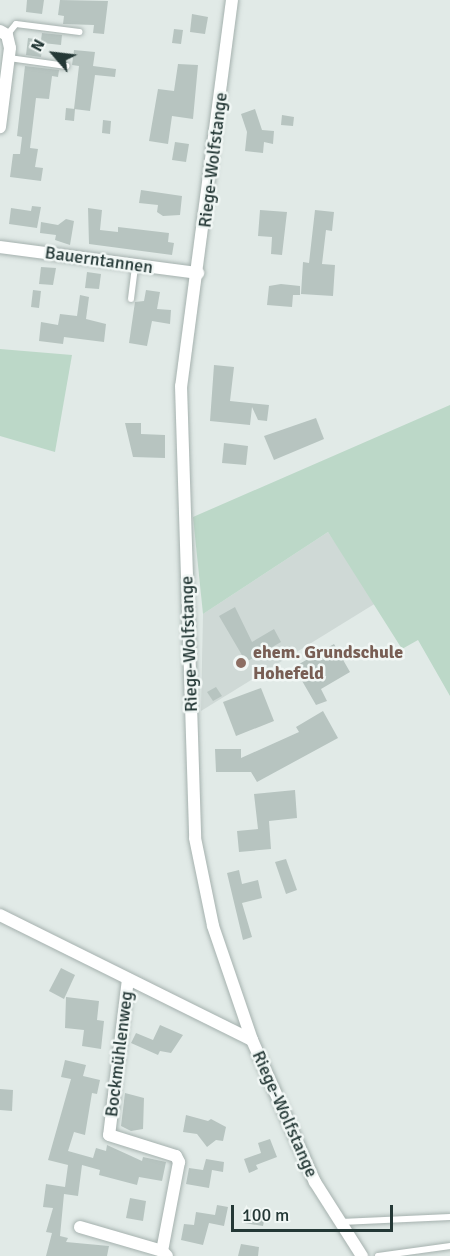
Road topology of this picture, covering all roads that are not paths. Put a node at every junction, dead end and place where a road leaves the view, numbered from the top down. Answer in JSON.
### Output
{"nodes":[{"id":1,"x":232,"y":0,"type":"edge"},
{"id":2,"x":79,"y":32,"type":"dead end"},
{"id":3,"x":3,"y":33,"type":"edge"},
{"id":4,"x":9,"y":58,"type":"junction"},
{"id":5,"x":66,"y":66,"type":"dead end"},
{"id":6,"x":0,"y":127,"type":"edge"},
{"id":7,"x":0,"y":247,"type":"edge"},
{"id":8,"x":135,"y":265,"type":"junction"},
{"id":9,"x":198,"y":273,"type":"junction"},
{"id":10,"x":131,"y":299,"type":"dead end"},
{"id":11,"x":0,"y":915,"type":"edge"},
{"id":12,"x":128,"y":979,"type":"junction"},
{"id":13,"x":252,"y":1040,"type":"junction"},
{"id":14,"x":450,"y":1217,"type":"edge"},
{"id":15,"x":340,"y":1222,"type":"junction"},
{"id":16,"x":80,"y":1227,"type":"dead end"},
{"id":17,"x":450,"y":1246,"type":"edge"},
{"id":18,"x":165,"y":1253,"type":"edge"},
{"id":19,"x":362,"y":1256,"type":"edge"},
{"id":20,"x":378,"y":1256,"type":"edge"}],
"edges":[{"from":1,"to":9,"type":"street","name":"Riege-Wolfstange"},
{"from":2,"to":3,"type":"lane"},
{"from":3,"to":4,"type":"street"},
{"from":4,"to":5,"type":"lane"},
{"from":4,"to":6,"type":"street"},
{"from":7,"to":8,"type":"street","name":"Bauerntannen"},
{"from":8,"to":9,"type":"street","name":"Bauerntannen"},
{"from":8,"to":10,"type":"lane"},
{"from":9,"to":13,"type":"street","name":"Riege-Wolfstange"},
{"from":11,"to":12,"type":"street"},
{"from":12,"to":13,"type":"street"},
{"from":12,"to":18,"type":"street","name":"Bockmühlenweg"},
{"from":13,"to":15,"type":"street","name":"Riege-Wolfstange"},
{"from":14,"to":15,"type":"lane"},
{"from":15,"to":19,"type":"street","name":"Riege-Wolfstange"},
{"from":16,"to":18,"type":"street"},
{"from":17,"to":20,"type":"lane"}]}
